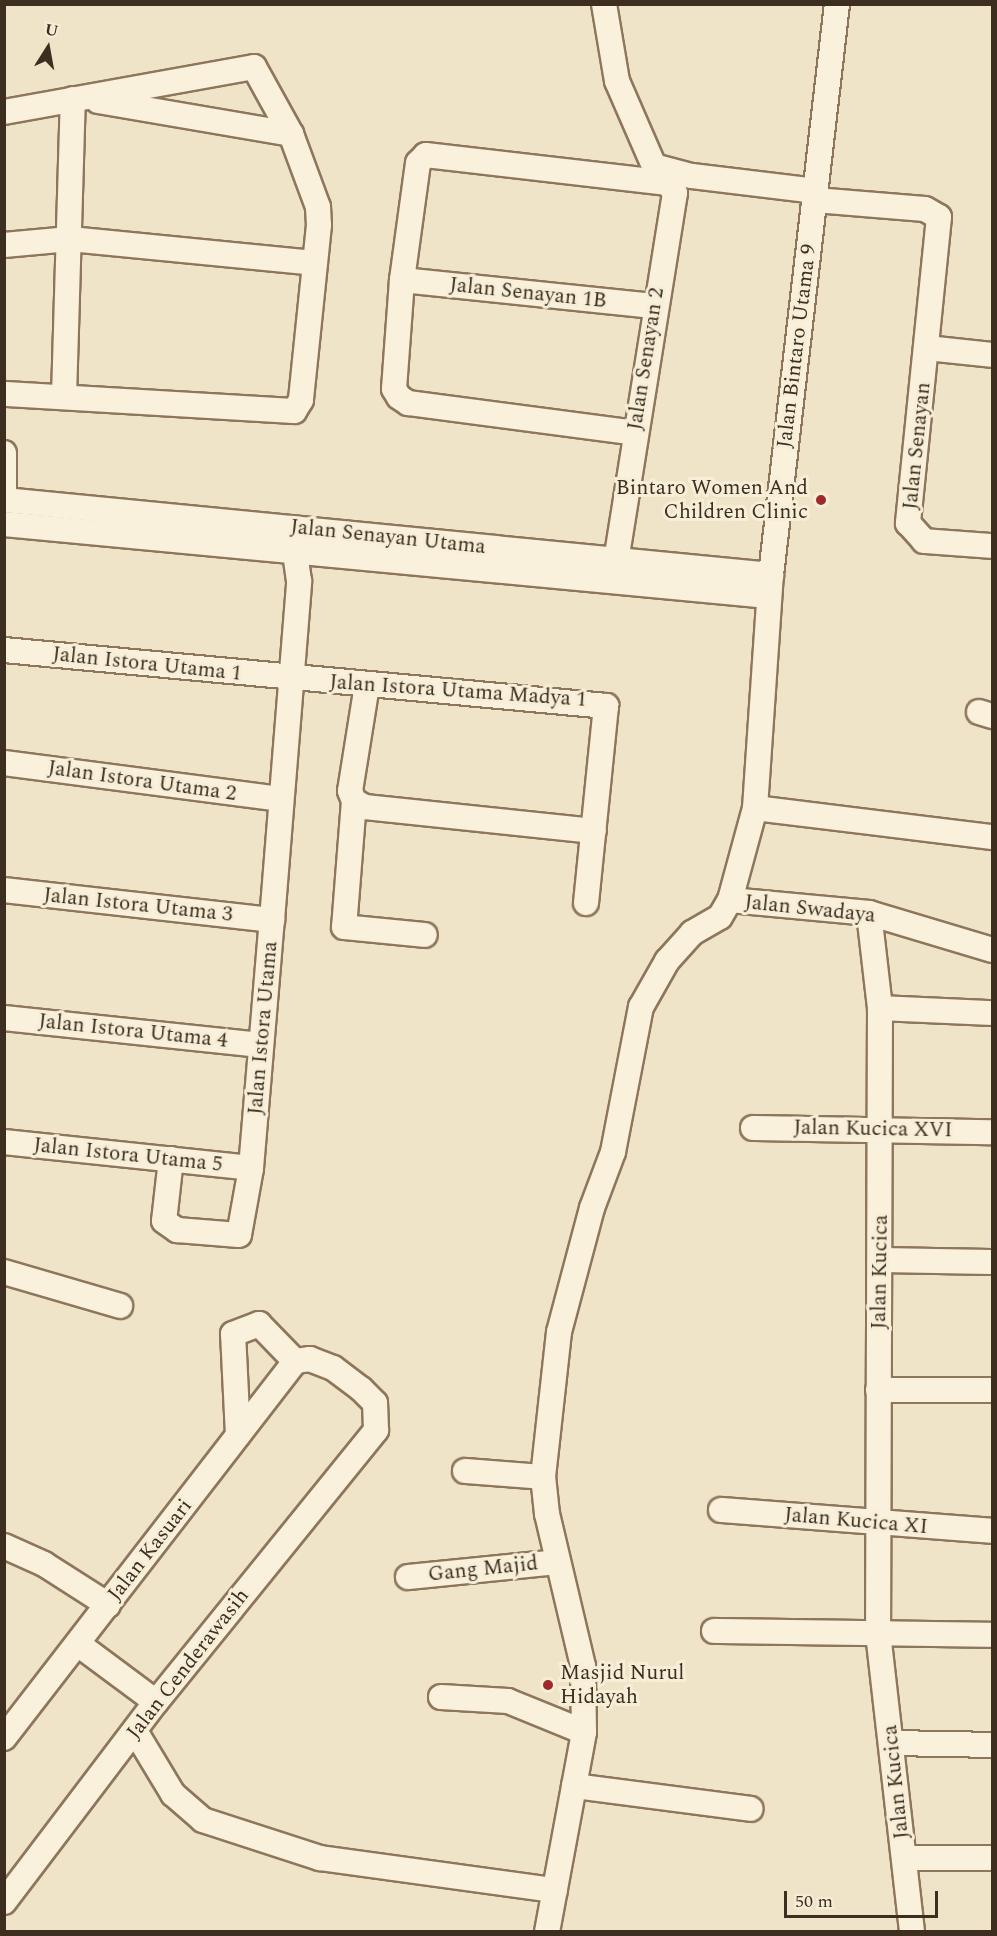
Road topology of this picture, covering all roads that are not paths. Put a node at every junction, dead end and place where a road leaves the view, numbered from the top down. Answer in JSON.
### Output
{"nodes":[{"id":1,"x":604,"y":4,"type":"edge"},
{"id":2,"x":837,"y":4,"type":"edge"},
{"id":3,"x":79,"y":99,"type":"junction"},
{"id":4,"x":4,"y":112,"type":"edge"},
{"id":5,"x":291,"y":134,"type":"junction"},
{"id":6,"x":815,"y":195,"type":"junction"},
{"id":7,"x":70,"y":239,"type":"junction"},
{"id":8,"x":4,"y":244,"type":"edge"},
{"id":9,"x":314,"y":262,"type":"junction"},
{"id":10,"x":402,"y":280,"type":"junction"},
{"id":11,"x":654,"y":306,"type":"junction"},
{"id":12,"x":927,"y":348,"type":"junction"},
{"id":13,"x":993,"y":355,"type":"edge"},
{"id":14,"x":5,"y":396,"type":"edge"},
{"id":15,"x":64,"y":396,"type":"junction"},
{"id":16,"x":635,"y":433,"type":"junction"},
{"id":17,"x":4,"y":453,"type":"edge"},
{"id":18,"x":4,"y":488,"type":"edge"},
{"id":19,"x":4,"y":500,"type":"edge"},
{"id":20,"x":4,"y":524,"type":"edge"},
{"id":21,"x":993,"y":546,"type":"edge"},
{"id":22,"x":304,"y":552,"type":"junction"},
{"id":23,"x":620,"y":570,"type":"junction"},
{"id":24,"x":770,"y":585,"type":"junction"},
{"id":25,"x":4,"y":650,"type":"edge"},
{"id":26,"x":289,"y":678,"type":"junction"},
{"id":27,"x":367,"y":685,"type":"junction"},
{"id":28,"x":4,"y":763,"type":"edge"},
{"id":29,"x":280,"y":799,"type":"junction"},
{"id":30,"x":354,"y":801,"type":"junction"},
{"id":31,"x":755,"y":808,"type":"junction"},
{"id":32,"x":594,"y":831,"type":"junction"},
{"id":33,"x":993,"y":837,"type":"edge"},
{"id":34,"x":4,"y":890,"type":"edge"},
{"id":35,"x":730,"y":900,"type":"junction"},
{"id":36,"x":586,"y":903,"type":"dead end"},
{"id":37,"x":869,"y":913,"type":"junction"},
{"id":38,"x":272,"y":920,"type":"junction"},
{"id":39,"x":425,"y":935,"type":"dead end"},
{"id":40,"x":993,"y":950,"type":"edge"},
{"id":41,"x":880,"y":1008,"type":"junction"},
{"id":42,"x":993,"y":1013,"type":"edge"},
{"id":43,"x":4,"y":1018,"type":"edge"},
{"id":44,"x":261,"y":1045,"type":"junction"},
{"id":45,"x":882,"y":1126,"type":"junction"},
{"id":46,"x":753,"y":1128,"type":"dead end"},
{"id":47,"x":993,"y":1132,"type":"edge"},
{"id":48,"x":4,"y":1142,"type":"edge"},
{"id":49,"x":171,"y":1159,"type":"junction"},
{"id":50,"x":251,"y":1168,"type":"junction"},
{"id":51,"x":880,"y":1260,"type":"junction"},
{"id":52,"x":993,"y":1262,"type":"edge"},
{"id":53,"x":4,"y":1272,"type":"edge"},
{"id":54,"x":120,"y":1306,"type":"dead end"},
{"id":55,"x":295,"y":1361,"type":"junction"},
{"id":56,"x":878,"y":1390,"type":"junction"},
{"id":57,"x":993,"y":1390,"type":"edge"},
{"id":58,"x":238,"y":1435,"type":"junction"},
{"id":59,"x":465,"y":1471,"type":"dead end"},
{"id":60,"x":543,"y":1477,"type":"junction"},
{"id":61,"x":720,"y":1510,"type":"dead end"},
{"id":62,"x":876,"y":1522,"type":"junction"},
{"id":63,"x":993,"y":1531,"type":"edge"},
{"id":64,"x":4,"y":1546,"type":"edge"},
{"id":65,"x":557,"y":1562,"type":"junction"},
{"id":66,"x":408,"y":1577,"type":"dead end"},
{"id":67,"x":98,"y":1597,"type":"junction"},
{"id":68,"x":714,"y":1631,"type":"dead end"},
{"id":69,"x":878,"y":1633,"type":"junction"},
{"id":70,"x":993,"y":1635,"type":"edge"},
{"id":71,"x":78,"y":1644,"type":"junction"},
{"id":72,"x":441,"y":1697,"type":"dead end"},
{"id":73,"x":156,"y":1702,"type":"junction"},
{"id":74,"x":135,"y":1731,"type":"junction"},
{"id":75,"x":584,"y":1732,"type":"junction"},
{"id":76,"x":4,"y":1738,"type":"edge"},
{"id":77,"x":892,"y":1743,"type":"junction"},
{"id":78,"x":993,"y":1745,"type":"edge"},
{"id":79,"x":574,"y":1786,"type":"junction"},
{"id":80,"x":751,"y":1809,"type":"dead end"},
{"id":81,"x":904,"y":1858,"type":"junction"},
{"id":82,"x":993,"y":1858,"type":"edge"},
{"id":83,"x":555,"y":1890,"type":"junction"},
{"id":84,"x":4,"y":1902,"type":"edge"},
{"id":85,"x":547,"y":1932,"type":"edge"},
{"id":86,"x":912,"y":1932,"type":"edge"}],
"edges":[{"from":1,"to":6,"type":"street"},
{"from":2,"to":6,"type":"street","name":"Jalan Bintaro Utama 9"},
{"from":3,"to":4,"type":"street"},
{"from":3,"to":5,"type":"street"},
{"from":3,"to":5,"type":"street"},
{"from":3,"to":7,"type":"street"},
{"from":5,"to":9,"type":"street"},
{"from":6,"to":12,"type":"street","name":"Jalan Senayan"},
{"from":6,"to":24,"type":"street","name":"Jalan Bintaro Utama 9"},
{"from":7,"to":8,"type":"street"},
{"from":7,"to":9,"type":"street"},
{"from":7,"to":15,"type":"street"},
{"from":9,"to":15,"type":"street"},
{"from":10,"to":11,"type":"street","name":"Jalan Senayan 1B"},
{"from":10,"to":11,"type":"street","name":"Jalan Senayan 2"},
{"from":10,"to":16,"type":"street"},
{"from":11,"to":16,"type":"street","name":"Jalan Senayan 2"},
{"from":12,"to":13,"type":"street"},
{"from":12,"to":21,"type":"street","name":"Jalan Senayan"},
{"from":14,"to":15,"type":"street"},
{"from":16,"to":23,"type":"street","name":"Jalan Senayan 2"},
{"from":17,"to":18,"type":"street"},
{"from":19,"to":23,"type":"street","name":"Jalan Senayan Utama"},
{"from":20,"to":22,"type":"street","name":"Jalan Senayan Utama"},
{"from":22,"to":23,"type":"street","name":"Jalan Senayan Utama"},
{"from":22,"to":26,"type":"street","name":"Jalan Istora Utama"},
{"from":23,"to":24,"type":"street","name":"Jalan Senayan Utama"},
{"from":24,"to":31,"type":"street","name":"Jalan Bintaro Utama 9"},
{"from":25,"to":26,"type":"street","name":"Jalan Istora Utama 1"},
{"from":26,"to":27,"type":"street","name":"Jalan Istora Utama Madya 1"},
{"from":26,"to":29,"type":"street","name":"Jalan Istora Utama"},
{"from":27,"to":30,"type":"street"},
{"from":27,"to":32,"type":"street","name":"Jalan Istora Utama Madya 1"},
{"from":28,"to":29,"type":"street","name":"Jalan Istora Utama 2"},
{"from":29,"to":38,"type":"street","name":"Jalan Istora Utama"},
{"from":30,"to":32,"type":"street"},
{"from":30,"to":39,"type":"street"},
{"from":31,"to":33,"type":"street"},
{"from":31,"to":35,"type":"street","name":"Jalan Bintaro Utama 9"},
{"from":32,"to":36,"type":"street","name":"Jalan Istora Utama Madya 1"},
{"from":34,"to":38,"type":"street","name":"Jalan Istora Utama 3"},
{"from":35,"to":37,"type":"street","name":"Jalan Swadaya"},
{"from":35,"to":60,"type":"street"},
{"from":37,"to":40,"type":"street","name":"Jalan Swadaya"},
{"from":37,"to":41,"type":"street","name":"Jalan Kucica"},
{"from":38,"to":44,"type":"street","name":"Jalan Istora Utama"},
{"from":41,"to":42,"type":"street"},
{"from":41,"to":45,"type":"street","name":"Jalan Kucica"},
{"from":43,"to":44,"type":"street","name":"Jalan Istora Utama 4"},
{"from":44,"to":50,"type":"street","name":"Jalan Istora Utama"},
{"from":45,"to":46,"type":"street","name":"Jalan Kucica XVI"},
{"from":45,"to":47,"type":"street","name":"Jalan Kucica XVI"},
{"from":45,"to":51,"type":"street","name":"Jalan Kucica"},
{"from":48,"to":49,"type":"street","name":"Jalan Istora Utama 5"},
{"from":49,"to":50,"type":"street","name":"Jalan Istora Utama 5"},
{"from":49,"to":50,"type":"street","name":"Jalan Istora Utama"},
{"from":51,"to":52,"type":"street"},
{"from":51,"to":56,"type":"street","name":"Jalan Kucica"},
{"from":53,"to":54,"type":"street"},
{"from":55,"to":58,"type":"street","name":"Jalan Kasuari"},
{"from":55,"to":58,"type":"street"},
{"from":55,"to":73,"type":"street","name":"Jalan Cenderawasih"},
{"from":56,"to":57,"type":"street"},
{"from":56,"to":62,"type":"street","name":"Jalan Kucica"},
{"from":58,"to":67,"type":"street","name":"Jalan Kasuari"},
{"from":59,"to":60,"type":"street"},
{"from":60,"to":65,"type":"street"},
{"from":61,"to":62,"type":"street","name":"Jalan Kucica XI"},
{"from":62,"to":63,"type":"street","name":"Jalan Kucica XI"},
{"from":62,"to":69,"type":"street","name":"Jalan Kucica"},
{"from":64,"to":67,"type":"street"},
{"from":65,"to":66,"type":"street","name":"Gang Majid"},
{"from":65,"to":75,"type":"street"},
{"from":67,"to":71,"type":"street","name":"Jalan Kasuari"},
{"from":68,"to":69,"type":"street"},
{"from":69,"to":70,"type":"street"},
{"from":69,"to":77,"type":"street","name":"Jalan Kucica"},
{"from":71,"to":73,"type":"street"},
{"from":71,"to":76,"type":"street","name":"Jalan Kasuari"},
{"from":72,"to":75,"type":"street"},
{"from":73,"to":74,"type":"street","name":"Jalan Cenderawasih"},
{"from":74,"to":83,"type":"street"},
{"from":74,"to":84,"type":"street","name":"Jalan Cenderawasih"},
{"from":75,"to":79,"type":"street"},
{"from":77,"to":78,"type":"street"},
{"from":77,"to":81,"type":"street","name":"Jalan Kucica"},
{"from":79,"to":80,"type":"street"},
{"from":79,"to":83,"type":"street"},
{"from":81,"to":82,"type":"street"},
{"from":81,"to":86,"type":"street","name":"Jalan Kucica"},
{"from":83,"to":85,"type":"street"}]}
